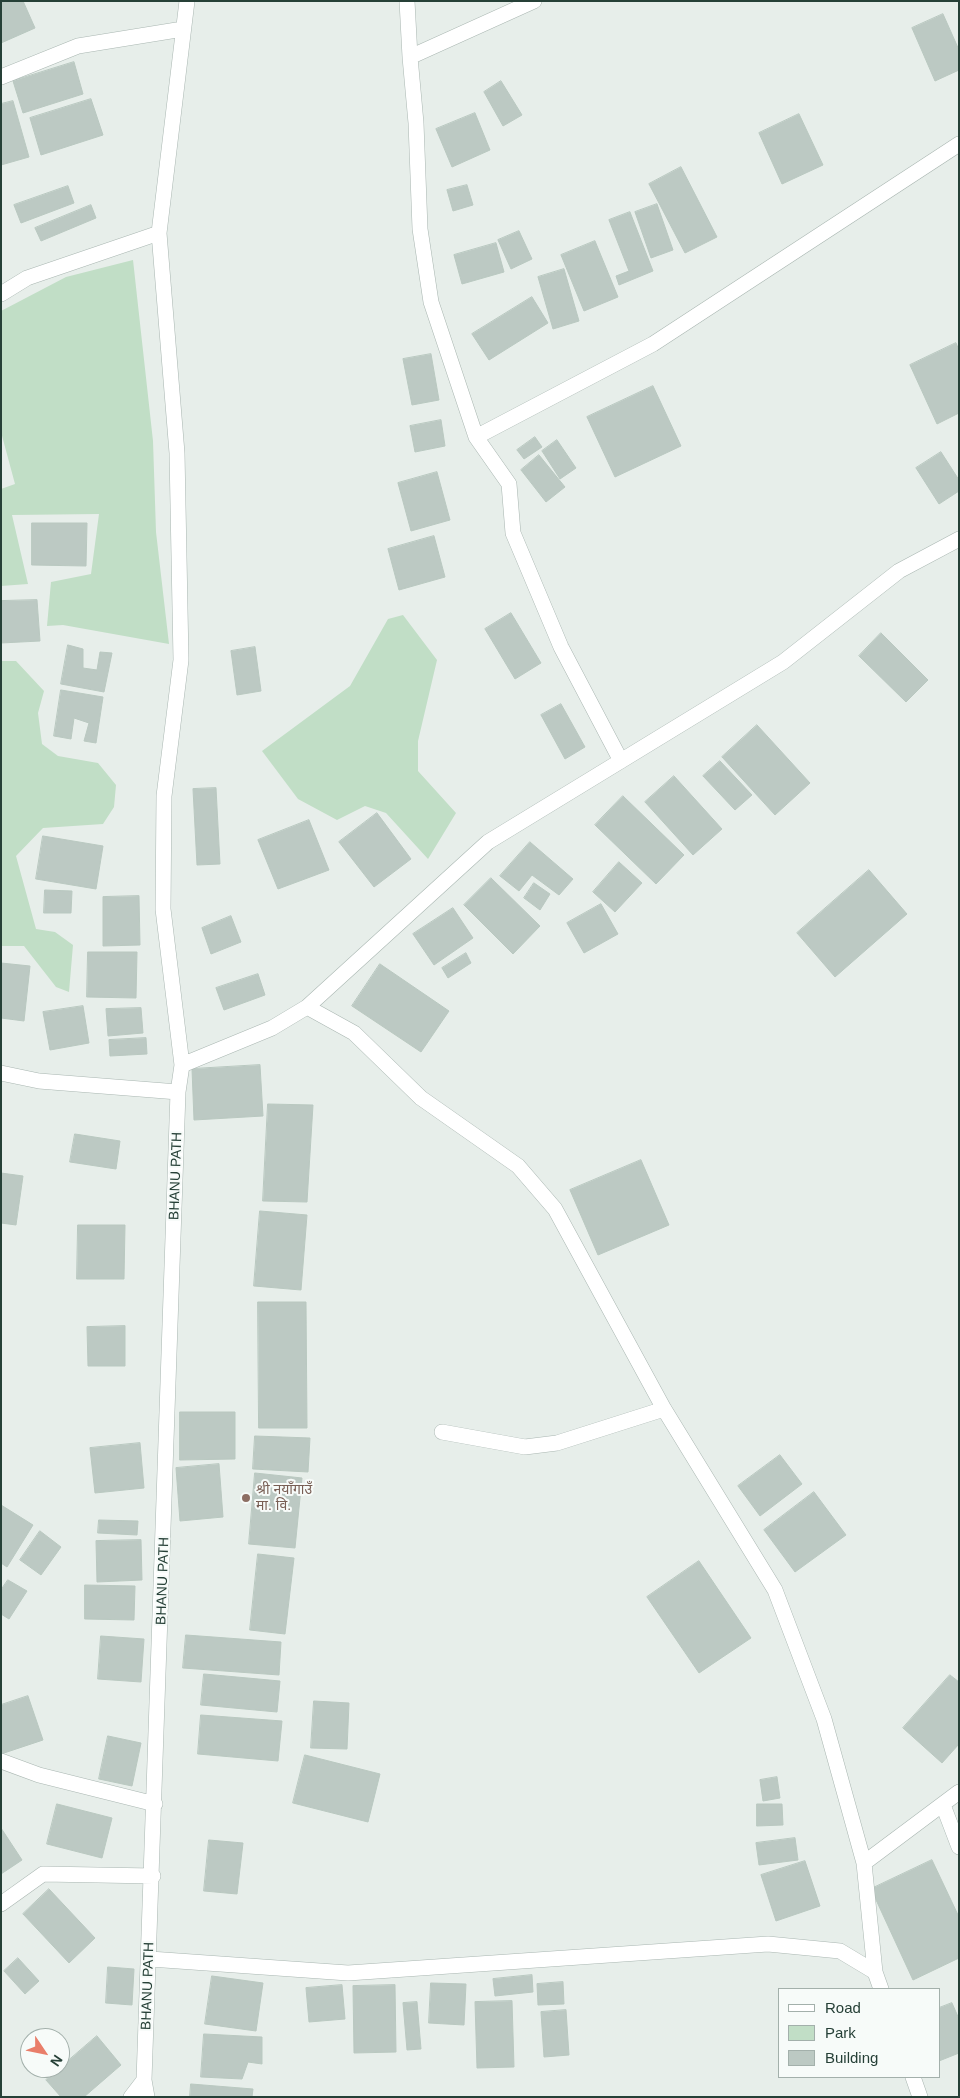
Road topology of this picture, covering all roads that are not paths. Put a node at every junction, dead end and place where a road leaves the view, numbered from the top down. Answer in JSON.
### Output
{"nodes":[{"id":1,"x":187,"y":1,"type":"edge"},
{"id":2,"x":407,"y":1,"type":"edge"},
{"id":3,"x":534,"y":1,"type":"edge"},
{"id":4,"x":183,"y":30,"type":"junction"},
{"id":5,"x":410,"y":57,"type":"junction"},
{"id":6,"x":1,"y":77,"type":"edge"},
{"id":7,"x":959,"y":144,"type":"edge"},
{"id":8,"x":159,"y":233,"type":"junction"},
{"id":9,"x":1,"y":294,"type":"edge"},
{"id":10,"x":476,"y":437,"type":"junction"},
{"id":11,"x":959,"y":539,"type":"edge"},
{"id":12,"x":621,"y":761,"type":"junction"},
{"id":13,"x":307,"y":1007,"type":"junction"},
{"id":14,"x":182,"y":1065,"type":"junction"},
{"id":15,"x":1,"y":1073,"type":"edge"},
{"id":16,"x":178,"y":1092,"type":"junction"},
{"id":17,"x":664,"y":1409,"type":"junction"},
{"id":18,"x":442,"y":1432,"type":"dead end"},
{"id":19,"x":1,"y":1761,"type":"edge"},
{"id":20,"x":959,"y":1792,"type":"edge"},
{"id":21,"x":155,"y":1804,"type":"junction"},
{"id":22,"x":943,"y":1805,"type":"junction"},
{"id":23,"x":959,"y":1847,"type":"edge"},
{"id":24,"x":864,"y":1863,"type":"junction"},
{"id":25,"x":153,"y":1876,"type":"junction"},
{"id":26,"x":1,"y":1904,"type":"edge"},
{"id":27,"x":150,"y":1959,"type":"junction"},
{"id":28,"x":875,"y":1972,"type":"junction"},
{"id":29,"x":881,"y":1988,"type":"edge"},
{"id":30,"x":913,"y":2078,"type":"edge"},
{"id":31,"x":144,"y":2080,"type":"junction"},
{"id":32,"x":131,"y":2097,"type":"edge"},
{"id":33,"x":148,"y":2097,"type":"edge"},
{"id":34,"x":920,"y":2097,"type":"edge"}],
"edges":[{"from":1,"to":4,"type":"street","name":"BHANU PATH"},
{"from":2,"to":5,"type":"street"},
{"from":3,"to":5,"type":"street"},
{"from":4,"to":6,"type":"street"},
{"from":4,"to":8,"type":"street","name":"BHANU PATH"},
{"from":5,"to":10,"type":"street"},
{"from":7,"to":10,"type":"street"},
{"from":8,"to":9,"type":"street"},
{"from":8,"to":14,"type":"street","name":"BHANU PATH"},
{"from":10,"to":12,"type":"street"},
{"from":11,"to":12,"type":"street"},
{"from":12,"to":13,"type":"street"},
{"from":13,"to":14,"type":"street"},
{"from":13,"to":17,"type":"street"},
{"from":14,"to":16,"type":"street","name":"BHANU PATH"},
{"from":15,"to":16,"type":"street"},
{"from":16,"to":21,"type":"street","name":"BHANU PATH"},
{"from":17,"to":18,"type":"street"},
{"from":17,"to":24,"type":"street"},
{"from":19,"to":21,"type":"street"},
{"from":20,"to":22,"type":"street"},
{"from":21,"to":25,"type":"street","name":"BHANU PATH"},
{"from":22,"to":23,"type":"street"},
{"from":22,"to":24,"type":"street"},
{"from":24,"to":28,"type":"street"},
{"from":25,"to":26,"type":"street"},
{"from":25,"to":27,"type":"street","name":"BHANU PATH"},
{"from":27,"to":28,"type":"street"},
{"from":27,"to":31,"type":"street","name":"BHANU PATH"},
{"from":28,"to":29,"type":"street"},
{"from":30,"to":34,"type":"street"},
{"from":31,"to":32,"type":"street"},
{"from":31,"to":33,"type":"street","name":"BHANU PATH"}]}
